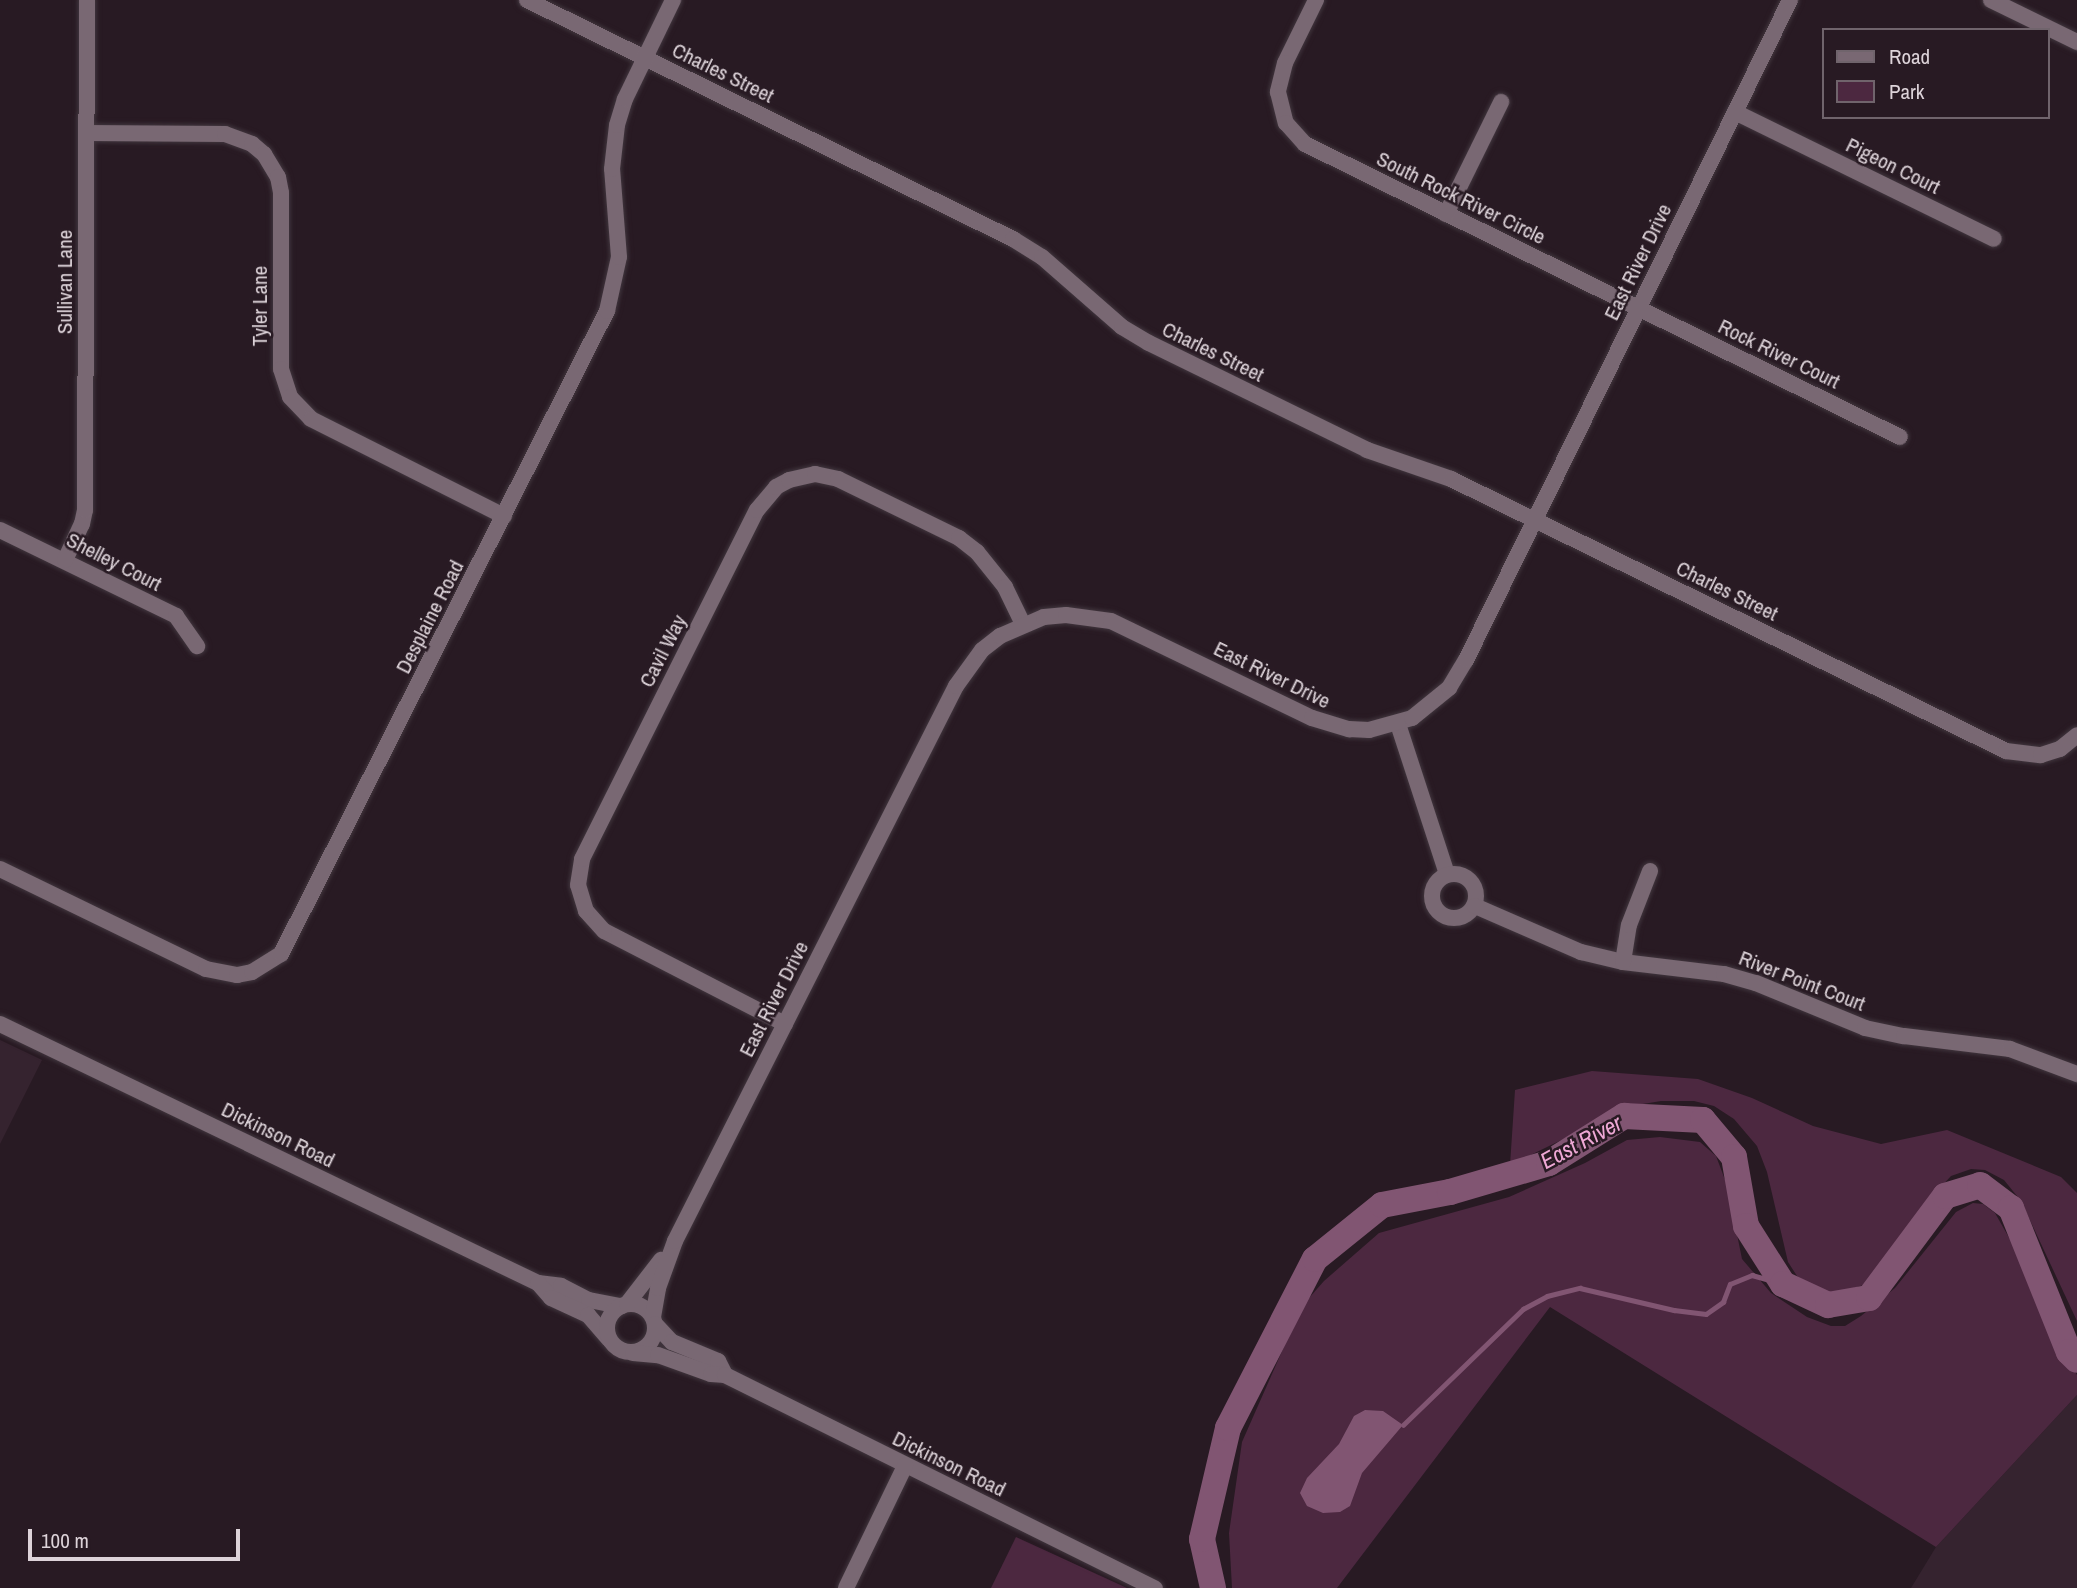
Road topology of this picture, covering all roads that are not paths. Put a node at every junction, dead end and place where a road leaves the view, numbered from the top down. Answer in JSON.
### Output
{"nodes":[{"id":1,"x":87,"y":0,"type":"edge"},
{"id":2,"x":527,"y":0,"type":"edge"},
{"id":3,"x":673,"y":0,"type":"edge"},
{"id":4,"x":1316,"y":0,"type":"edge"},
{"id":5,"x":1790,"y":0,"type":"edge"},
{"id":6,"x":1991,"y":0,"type":"edge"},
{"id":7,"x":2015,"y":5,"type":"edge"},
{"id":8,"x":2077,"y":42,"type":"edge"},
{"id":9,"x":645,"y":58,"type":"junction"},
{"id":10,"x":1501,"y":102,"type":"dead end"},
{"id":11,"x":1735,"y":112,"type":"junction"},
{"id":12,"x":86,"y":133,"type":"junction"},
{"id":13,"x":1446,"y":214,"type":"junction"},
{"id":14,"x":1994,"y":239,"type":"dead end"},
{"id":15,"x":1639,"y":309,"type":"junction"},
{"id":16,"x":1900,"y":437,"type":"dead end"},
{"id":17,"x":505,"y":516,"type":"junction"},
{"id":18,"x":1535,"y":520,"type":"junction"},
{"id":19,"x":0,"y":530,"type":"edge"},
{"id":20,"x":65,"y":561,"type":"junction"},
{"id":21,"x":1023,"y":624,"type":"junction"},
{"id":22,"x":197,"y":646,"type":"dead end"},
{"id":23,"x":1398,"y":724,"type":"junction"},
{"id":24,"x":2077,"y":735,"type":"edge"},
{"id":25,"x":0,"y":869,"type":"edge"},
{"id":26,"x":1650,"y":870,"type":"dead end"},
{"id":27,"x":1447,"y":874,"type":"junction"},
{"id":28,"x":1475,"y":906,"type":"junction"},
{"id":29,"x":1623,"y":962,"type":"junction"},
{"id":30,"x":0,"y":1024,"type":"edge"},
{"id":31,"x":785,"y":1024,"type":"junction"},
{"id":32,"x":2077,"y":1074,"type":"edge"},
{"id":33,"x":675,"y":1241,"type":"junction"},
{"id":34,"x":538,"y":1283,"type":"junction"},
{"id":35,"x":624,"y":1305,"type":"junction"},
{"id":36,"x":654,"y":1321,"type":"junction"},
{"id":37,"x":611,"y":1342,"type":"junction"},
{"id":38,"x":633,"y":1353,"type":"junction"},
{"id":39,"x":725,"y":1375,"type":"junction"},
{"id":40,"x":905,"y":1466,"type":"junction"},
{"id":41,"x":846,"y":1588,"type":"edge"},
{"id":42,"x":1155,"y":1588,"type":"edge"}],
"edges":[{"from":1,"to":12,"type":"street","name":"Sullivan Lane"},
{"from":2,"to":9,"type":"street","name":"Charles Street"},
{"from":3,"to":9,"type":"street","name":"Desplaine Road"},
{"from":4,"to":13,"type":"street","name":"South Rock River Circle"},
{"from":5,"to":11,"type":"street","name":"East River Drive"},
{"from":6,"to":7,"type":"street"},
{"from":7,"to":8,"type":"street"},
{"from":9,"to":17,"type":"street","name":"Desplaine Road"},
{"from":9,"to":18,"type":"street","name":"Charles Street"},
{"from":10,"to":13,"type":"street"},
{"from":11,"to":14,"type":"street","name":"Pigeon Court"},
{"from":11,"to":15,"type":"street","name":"East River Drive"},
{"from":12,"to":17,"type":"street","name":"Tyler Lane"},
{"from":12,"to":20,"type":"street","name":"Sullivan Lane"},
{"from":13,"to":15,"type":"street","name":"South Rock River Circle"},
{"from":15,"to":16,"type":"street","name":"Rock River Court"},
{"from":15,"to":18,"type":"street","name":"East River Drive"},
{"from":17,"to":25,"type":"street","name":"Desplaine Road"},
{"from":18,"to":23,"type":"street","name":"East River Drive"},
{"from":18,"to":24,"type":"street","name":"Charles Street"},
{"from":19,"to":20,"type":"street","name":"Shelley Court"},
{"from":20,"to":22,"type":"street","name":"Shelley Court"},
{"from":21,"to":23,"type":"street","name":"East River Drive"},
{"from":21,"to":31,"type":"street","name":"East River Drive"},
{"from":21,"to":31,"type":"street","name":"Cavil Way"},
{"from":23,"to":27,"type":"street"},
{"from":26,"to":29,"type":"street"},
{"from":27,"to":28,"type":"street"},
{"from":27,"to":28,"type":"street"},
{"from":28,"to":29,"type":"street","name":"River Point Court"},
{"from":29,"to":32,"type":"street","name":"River Point Court"},
{"from":30,"to":34,"type":"street","name":"Dickinson Road"},
{"from":31,"to":33,"type":"street","name":"East River Drive"},
{"from":33,"to":35,"type":"street","name":"East River Drive"},
{"from":33,"to":36,"type":"street","name":"East River Drive"},
{"from":34,"to":35,"type":"street","name":"Dickinson Road"},
{"from":34,"to":37,"type":"street","name":"Dickinson Road"},
{"from":35,"to":36,"type":"street"},
{"from":35,"to":37,"type":"street"},
{"from":36,"to":38,"type":"street"},
{"from":36,"to":39,"type":"street","name":"Dickinson Road"},
{"from":37,"to":38,"type":"street"},
{"from":38,"to":39,"type":"street","name":"Dickinson Road"},
{"from":39,"to":40,"type":"street","name":"Dickinson Road"},
{"from":40,"to":41,"type":"street"},
{"from":40,"to":42,"type":"street","name":"Dickinson Road"}]}
